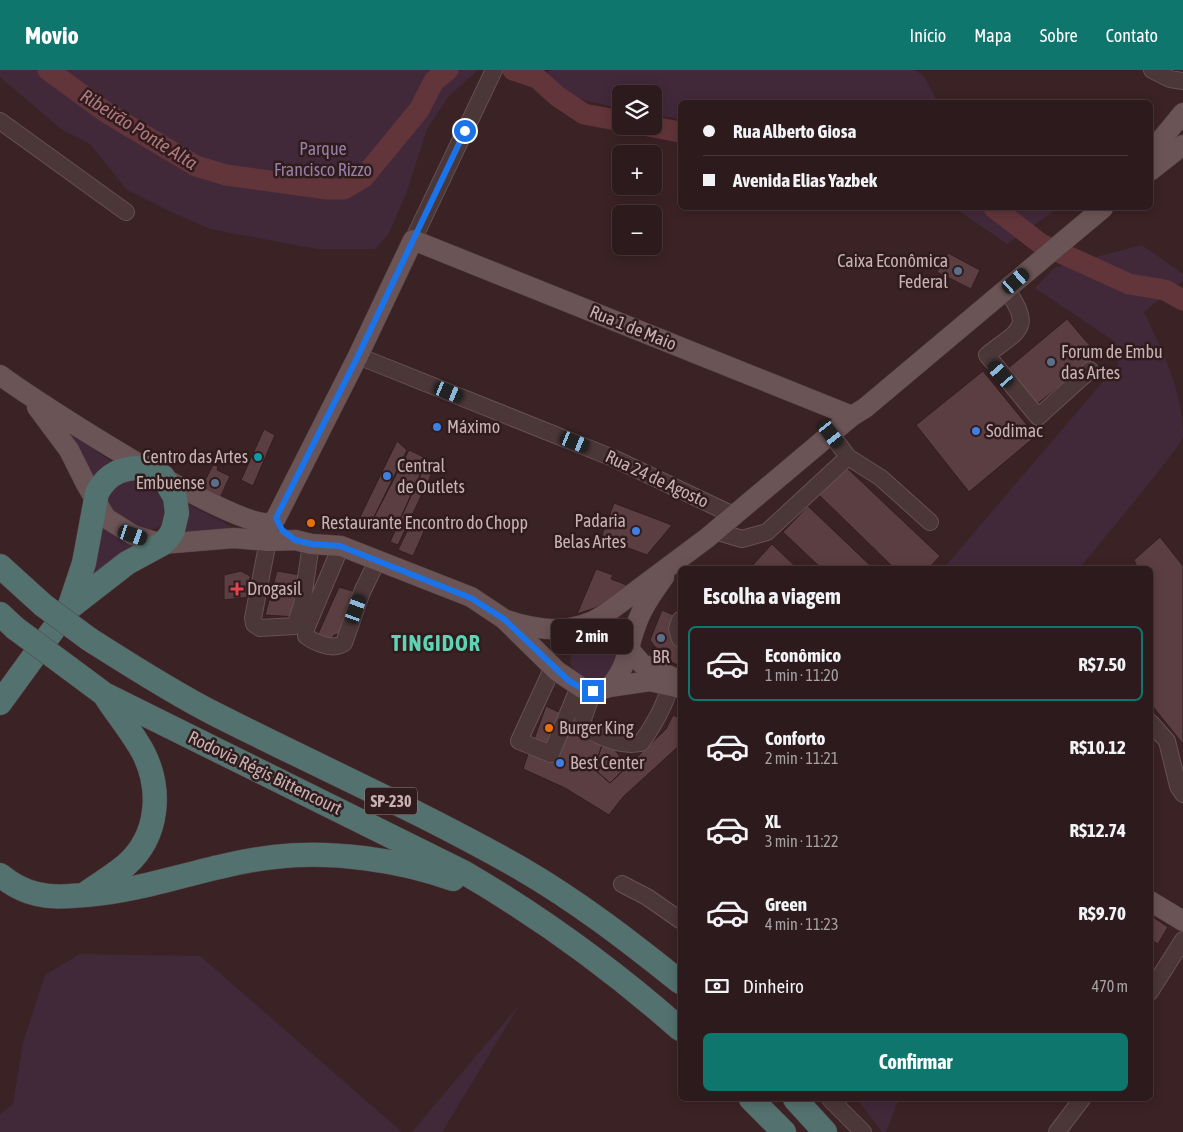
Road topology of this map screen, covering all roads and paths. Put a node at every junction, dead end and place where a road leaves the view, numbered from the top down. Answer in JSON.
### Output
{"nodes":[{"id":1,"x":1152,"y":70,"type":"edge"},
{"id":2,"x":491,"y":76,"type":"edge"},
{"id":3,"x":1183,"y":81,"type":"edge"},
{"id":4,"x":1183,"y":114,"type":"edge"},
{"id":5,"x":0,"y":121,"type":"edge"},
{"id":6,"x":1183,"y":145,"type":"edge"},
{"id":7,"x":1153,"y":150,"type":"edge"},
{"id":8,"x":1153,"y":169,"type":"edge"},
{"id":9,"x":1100,"y":210,"type":"edge"},
{"id":10,"x":126,"y":212,"type":"dead end"},
{"id":11,"x":413,"y":240,"type":"junction"},
{"id":12,"x":1007,"y":290,"type":"junction"},
{"id":13,"x":358,"y":356,"type":"junction"},
{"id":14,"x":1090,"y":370,"type":"dead end"},
{"id":15,"x":0,"y":375,"type":"edge"},
{"id":16,"x":28,"y":396,"type":"junction"},
{"id":17,"x":824,"y":405,"type":"junction"},
{"id":18,"x":852,"y":416,"type":"junction"},
{"id":19,"x":831,"y":434,"type":"junction"},
{"id":20,"x":848,"y":457,"type":"junction"},
{"id":21,"x":155,"y":473,"type":"junction"},
{"id":22,"x":96,"y":502,"type":"junction"},
{"id":23,"x":733,"y":515,"type":"junction"},
{"id":24,"x":276,"y":518,"type":"junction"},
{"id":25,"x":930,"y":522,"type":"dead end"},
{"id":26,"x":715,"y":531,"type":"junction"},
{"id":27,"x":268,"y":541,"type":"junction"},
{"id":28,"x":303,"y":542,"type":"junction"},
{"id":29,"x":162,"y":544,"type":"junction"},
{"id":30,"x":340,"y":546,"type":"junction"},
{"id":31,"x":377,"y":561,"type":"junction"},
{"id":32,"x":674,"y":564,"type":"junction"},
{"id":33,"x":0,"y":566,"type":"edge"},
{"id":34,"x":69,"y":608,"type":"junction"},
{"id":35,"x":504,"y":619,"type":"junction"},
{"id":36,"x":6,"y":621,"type":"edge"},
{"id":37,"x":630,"y":650,"type":"junction"},
{"id":38,"x":553,"y":667,"type":"junction"},
{"id":39,"x":677,"y":685,"type":"edge"},
{"id":40,"x":593,"y":688,"type":"junction"},
{"id":41,"x":104,"y":694,"type":"junction"},
{"id":42,"x":0,"y":703,"type":"edge"},
{"id":43,"x":1153,"y":725,"type":"edge"},
{"id":44,"x":1183,"y":794,"type":"edge"},
{"id":45,"x":0,"y":875,"type":"edge"},
{"id":46,"x":622,"y":884,"type":"dead end"},
{"id":47,"x":84,"y":895,"type":"junction"},
{"id":48,"x":516,"y":903,"type":"junction"},
{"id":49,"x":1153,"y":903,"type":"edge"},
{"id":50,"x":678,"y":919,"type":"edge"},
{"id":51,"x":1183,"y":921,"type":"edge"},
{"id":52,"x":1183,"y":940,"type":"edge"},
{"id":53,"x":678,"y":980,"type":"edge"},
{"id":54,"x":1153,"y":987,"type":"edge"},
{"id":55,"x":678,"y":1028,"type":"edge"},
{"id":56,"x":753,"y":1101,"type":"edge"},
{"id":57,"x":797,"y":1101,"type":"edge"},
{"id":58,"x":832,"y":1101,"type":"edge"},
{"id":59,"x":1080,"y":1101,"type":"edge"},
{"id":60,"x":784,"y":1132,"type":"edge"},
{"id":61,"x":825,"y":1132,"type":"edge"},
{"id":62,"x":863,"y":1132,"type":"edge"},
{"id":63,"x":1056,"y":1132,"type":"edge"}],
"edges":[{"from":1,"to":3,"type":"street"},
{"from":2,"to":11,"type":"street"},
{"from":4,"to":7,"type":"main road"},
{"from":5,"to":10,"type":"street"},
{"from":6,"to":8,"type":"main road"},
{"from":9,"to":12,"type":"main road"},
{"from":11,"to":13,"type":"main road"},
{"from":11,"to":17,"type":"main road","name":"Rua 1 de Maio"},
{"from":12,"to":14,"type":"street"},
{"from":12,"to":18,"type":"main road"},
{"from":13,"to":23,"type":"street","name":"Rua 24 de Agosto"},
{"from":13,"to":24,"type":"main road"},
{"from":15,"to":16,"type":"main road"},
{"from":16,"to":21,"type":"main road"},
{"from":16,"to":22,"type":"main road"},
{"from":17,"to":18,"type":"main road","name":"Rua 1 de Maio"},
{"from":17,"to":19,"type":"main road"},
{"from":18,"to":19,"type":"main road"},
{"from":19,"to":20,"type":"street"},
{"from":19,"to":23,"type":"main road"},
{"from":20,"to":25,"type":"street"},
{"from":20,"to":26,"type":"street"},
{"from":21,"to":22,"type":"highway"},
{"from":21,"to":24,"type":"main road"},
{"from":21,"to":29,"type":"highway"},
{"from":22,"to":29,"type":"main road"},
{"from":22,"to":34,"type":"highway"},
{"from":23,"to":26,"type":"main road"},
{"from":24,"to":28,"type":"main road"},
{"from":26,"to":32,"type":"main road"},
{"from":27,"to":28,"type":"main road"},
{"from":27,"to":28,"type":"street"},
{"from":27,"to":29,"type":"main road"},
{"from":28,"to":30,"type":"main road"},
{"from":29,"to":34,"type":"highway"},
{"from":30,"to":31,"type":"main road"},
{"from":30,"to":31,"type":"street"},
{"from":31,"to":35,"type":"main road"},
{"from":32,"to":35,"type":"main road"},
{"from":32,"to":37,"type":"main road"},
{"from":33,"to":53,"type":"highway","name":"Rodovia Régis Bittencourt","number":"SP-230","bridge":true},
{"from":34,"to":42,"type":"highway"},
{"from":35,"to":38,"type":"main road"},
{"from":36,"to":41,"type":"highway","name":"Rodovia Régis Bittencourt","number":"SP-230","bridge":true},
{"from":37,"to":39,"type":"main road"},
{"from":37,"to":40,"type":"main road"},
{"from":38,"to":40,"type":"main road"},
{"from":38,"to":40,"type":"street"},
{"from":39,"to":40,"type":"main road"},
{"from":39,"to":40,"type":"street"},
{"from":41,"to":47,"type":"highway"},
{"from":41,"to":48,"type":"highway","name":"Rodovia Régis Bittencourt","number":"SP-230"},
{"from":43,"to":44,"type":"street"},
{"from":45,"to":47,"type":"highway"},
{"from":46,"to":50,"type":"street"},
{"from":47,"to":48,"type":"highway"},
{"from":48,"to":55,"type":"highway","name":"Rodovia Régis Bittencourt","number":"SP-230"},
{"from":49,"to":51,"type":"main road"},
{"from":52,"to":54,"type":"street"},
{"from":56,"to":60,"type":"highway"},
{"from":57,"to":61,"type":"highway"},
{"from":58,"to":62,"type":"street"},
{"from":59,"to":63,"type":"street"}]}
